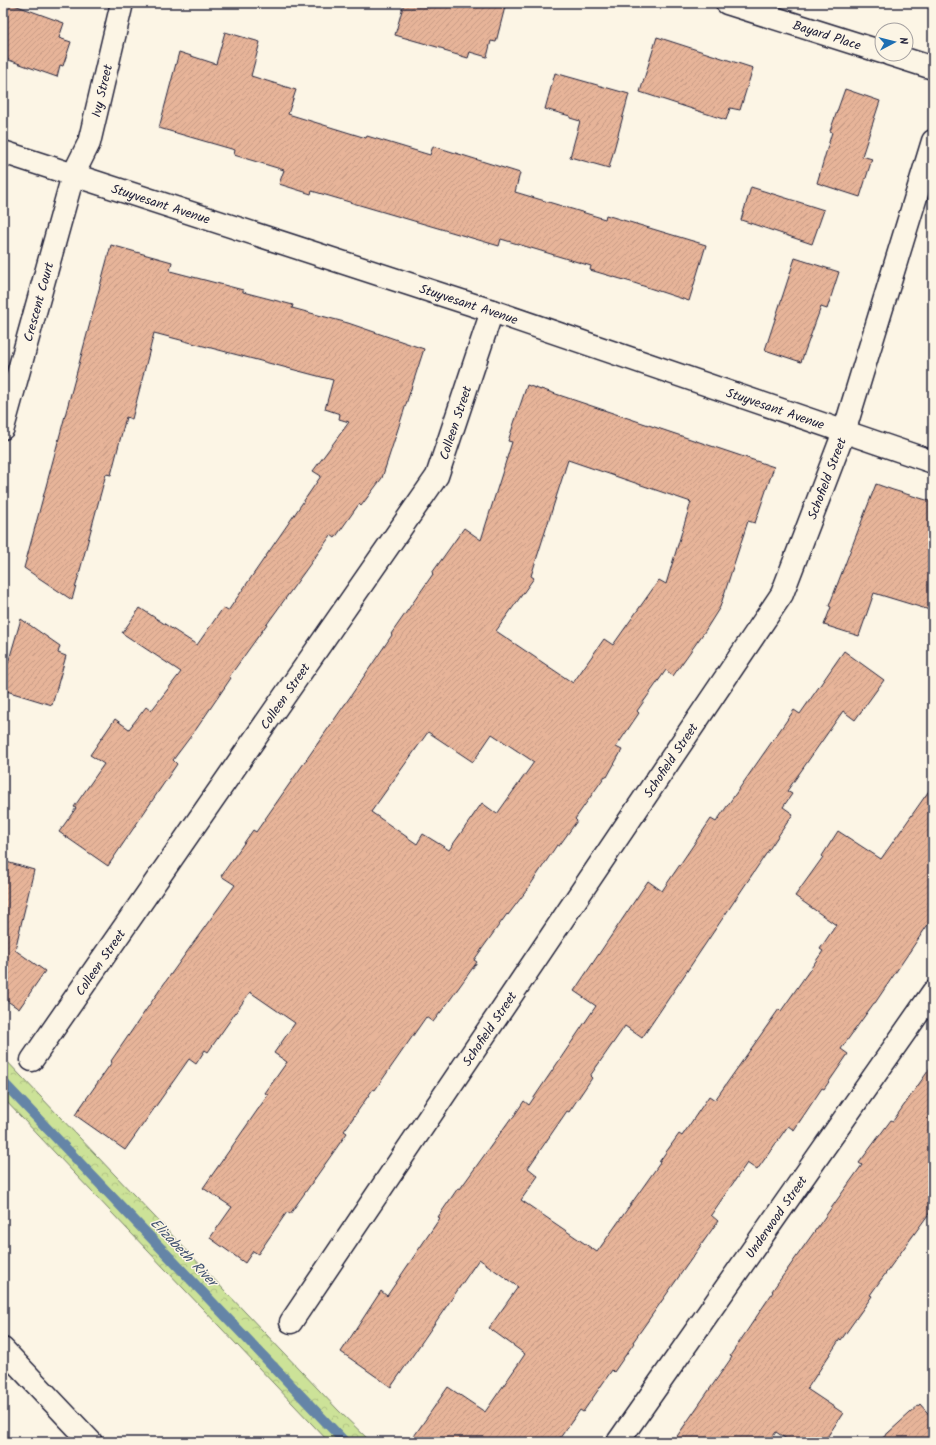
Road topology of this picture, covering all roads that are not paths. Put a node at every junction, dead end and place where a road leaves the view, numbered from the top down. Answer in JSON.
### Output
{"nodes":[{"id":1,"x":122,"y":3,"type":"edge"},
{"id":2,"x":727,"y":3,"type":"edge"},
{"id":3,"x":874,"y":49,"type":"edge"},
{"id":4,"x":914,"y":62,"type":"edge"},
{"id":5,"x":933,"y":68,"type":"edge"},
{"id":6,"x":933,"y":141,"type":"edge"},
{"id":7,"x":3,"y":152,"type":"edge"},
{"id":8,"x":73,"y":176,"type":"junction"},
{"id":9,"x":492,"y":311,"type":"junction"},
{"id":10,"x":3,"y":428,"type":"edge"},
{"id":11,"x":844,"y":432,"type":"junction"},
{"id":12,"x":933,"y":462,"type":"edge"},
{"id":13,"x":933,"y":992,"type":"edge"},
{"id":14,"x":32,"y":1060,"type":"dead end"},
{"id":15,"x":291,"y":1322,"type":"dead end"},
{"id":16,"x":3,"y":1349,"type":"edge"},
{"id":17,"x":90,"y":1442,"type":"edge"},
{"id":18,"x":618,"y":1442,"type":"edge"}],
"edges":[{"from":1,"to":8,"type":"street","name":"Ivy Street"},
{"from":2,"to":3,"type":"street","name":"Bayard Place"},
{"from":4,"to":5,"type":"street"},
{"from":6,"to":11,"type":"street","name":"Schofield Street"},
{"from":7,"to":8,"type":"street","name":"Stuyvesant Avenue"},
{"from":8,"to":9,"type":"street","name":"Stuyvesant Avenue"},
{"from":8,"to":10,"type":"street","name":"Crescent Court"},
{"from":9,"to":11,"type":"street","name":"Stuyvesant Avenue"},
{"from":9,"to":14,"type":"street","name":"Colleen Street"},
{"from":11,"to":12,"type":"street","name":"Stuyvesant Avenue"},
{"from":11,"to":15,"type":"street","name":"Schofield Street"},
{"from":13,"to":18,"type":"street","name":"Underwood Street"},
{"from":16,"to":17,"type":"street"}]}
